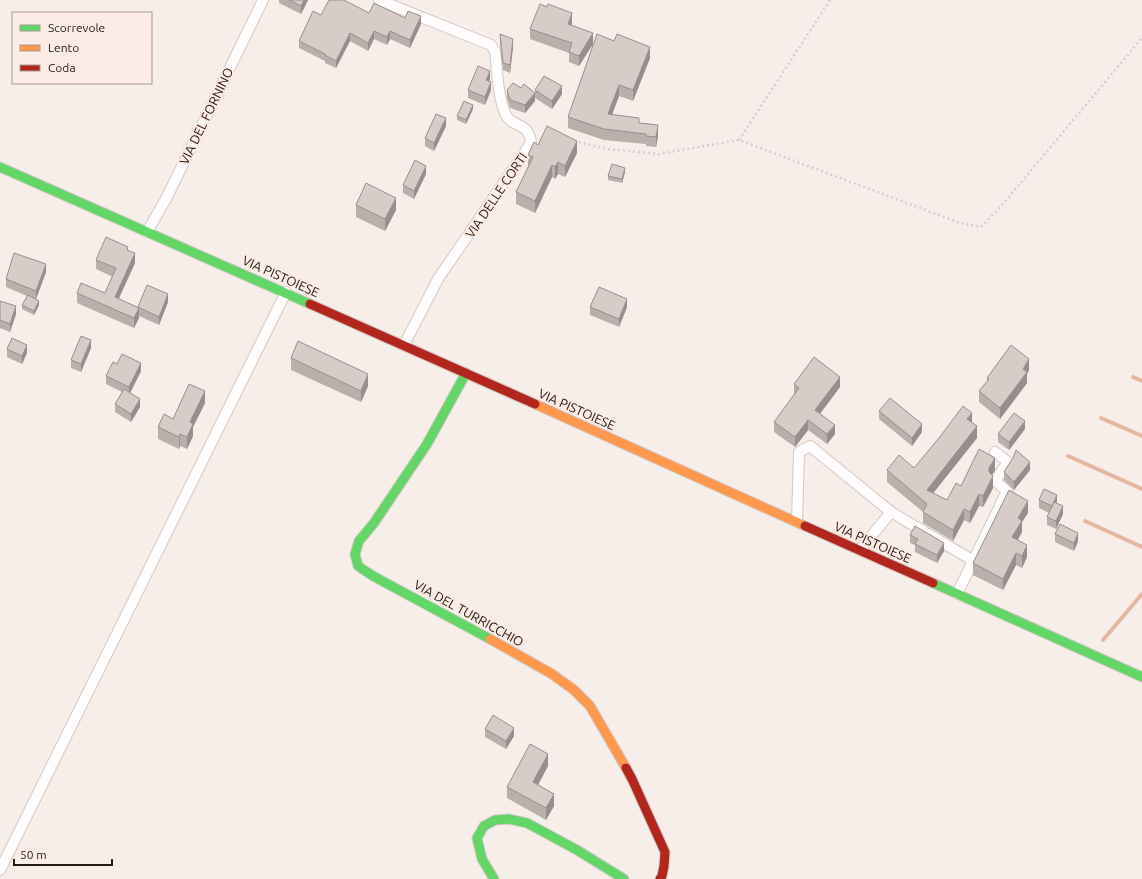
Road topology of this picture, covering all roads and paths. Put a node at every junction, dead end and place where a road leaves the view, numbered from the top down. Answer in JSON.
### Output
{"nodes":[{"id":1,"x":263,"y":0,"type":"edge"},
{"id":2,"x":379,"y":0,"type":"edge"},
{"id":3,"x":830,"y":0,"type":"edge"},
{"id":4,"x":1142,"y":38,"type":"edge"},
{"id":5,"x":571,"y":140,"type":"edge"},
{"id":6,"x":739,"y":140,"type":"junction"},
{"id":7,"x":0,"y":167,"type":"edge"},
{"id":8,"x":147,"y":232,"type":"junction"},
{"id":9,"x":286,"y":292,"type":"junction"},
{"id":10,"x":404,"y":345,"type":"junction"},
{"id":11,"x":466,"y":373,"type":"junction"},
{"id":12,"x":995,"y":452,"type":"dead end"},
{"id":13,"x":891,"y":512,"type":"junction"},
{"id":14,"x":797,"y":522,"type":"junction"},
{"id":15,"x":860,"y":550,"type":"junction"},
{"id":16,"x":972,"y":560,"type":"junction"},
{"id":17,"x":957,"y":594,"type":"junction"},
{"id":18,"x":1142,"y":677,"type":"edge"},
{"id":19,"x":0,"y":870,"type":"edge"},
{"id":20,"x":494,"y":879,"type":"edge"},
{"id":21,"x":624,"y":879,"type":"edge"},
{"id":22,"x":660,"y":879,"type":"edge"}],
"edges":[{"from":1,"to":8,"type":"street","name":"VIA DEL FORNINO"},
{"from":2,"to":10,"type":"street","name":"VIA DELLE CORTI"},
{"from":3,"to":6,"type":"path"},
{"from":4,"to":6,"type":"path"},
{"from":5,"to":6,"type":"path"},
{"from":7,"to":8,"type":"main road","name":"VIA PISTOIESE"},
{"from":8,"to":9,"type":"main road","name":"VIA PISTOIESE"},
{"from":9,"to":10,"type":"main road","name":"VIA PISTOIESE"},
{"from":9,"to":19,"type":"street"},
{"from":10,"to":11,"type":"main road","name":"VIA PISTOIESE"},
{"from":11,"to":14,"type":"main road","name":"VIA PISTOIESE"},
{"from":11,"to":22,"type":"main road","name":"VIA DEL TURRICCHIO"},
{"from":12,"to":16,"type":"street"},
{"from":13,"to":14,"type":"street"},
{"from":13,"to":15,"type":"street"},
{"from":13,"to":16,"type":"street"},
{"from":14,"to":15,"type":"main road","name":"VIA PISTOIESE"},
{"from":15,"to":17,"type":"main road","name":"VIA PISTOIESE"},
{"from":16,"to":17,"type":"street"},
{"from":17,"to":18,"type":"main road","name":"VIA PISTOIESE"},
{"from":20,"to":21,"type":"main road"}]}
